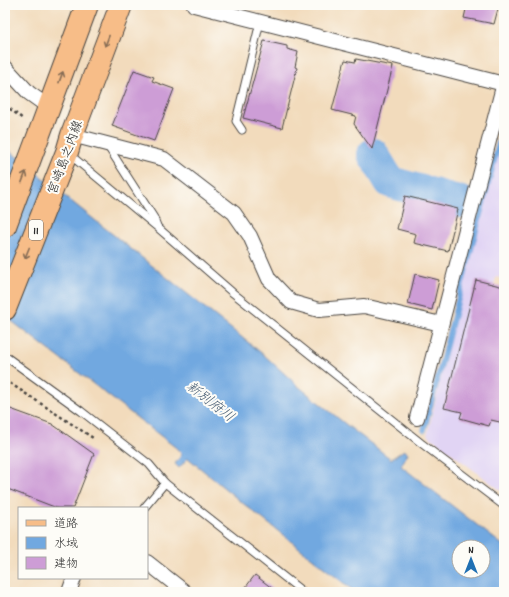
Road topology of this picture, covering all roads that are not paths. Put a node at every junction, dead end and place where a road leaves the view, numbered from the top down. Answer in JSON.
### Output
{"nodes":[{"id":1,"x":87,"y":5,"type":"edge"},
{"id":2,"x":121,"y":5,"type":"edge"},
{"id":3,"x":194,"y":5,"type":"edge"},
{"id":4,"x":260,"y":22,"type":"junction"},
{"id":5,"x":5,"y":67,"type":"edge"},
{"id":6,"x":504,"y":84,"type":"edge"},
{"id":7,"x":50,"y":108,"type":"junction"},
{"id":8,"x":242,"y":130,"type":"dead end"},
{"id":9,"x":69,"y":143,"type":"junction"},
{"id":10,"x":107,"y":144,"type":"junction"},
{"id":11,"x":5,"y":226,"type":"edge"},
{"id":12,"x":157,"y":227,"type":"junction"},
{"id":13,"x":5,"y":308,"type":"edge"},
{"id":14,"x":441,"y":324,"type":"junction"},
{"id":15,"x":5,"y":356,"type":"edge"},
{"id":16,"x":417,"y":418,"type":"dead end"},
{"id":17,"x":165,"y":483,"type":"junction"},
{"id":18,"x":504,"y":506,"type":"edge"},
{"id":19,"x":145,"y":507,"type":"edge"},
{"id":20,"x":148,"y":563,"type":"edge"},
{"id":21,"x":74,"y":579,"type":"edge"},
{"id":22,"x":69,"y":592,"type":"edge"},
{"id":23,"x":185,"y":592,"type":"edge"},
{"id":24,"x":303,"y":592,"type":"edge"}],
"edges":[{"from":7,"to":1,"type":"main road","one_way":true},
{"from":2,"to":9,"type":"main road","name":"宮崎島之内線","number":"11","one_way":true},
{"from":3,"to":4,"type":"street"},
{"from":4,"to":6,"type":"street"},
{"from":4,"to":8,"type":"lane"},
{"from":5,"to":7,"type":"street"},
{"from":6,"to":14,"type":"street"},
{"from":11,"to":7,"type":"main road","one_way":true},
{"from":9,"to":10,"type":"street"},
{"from":9,"to":12,"type":"lane"},
{"from":9,"to":13,"type":"main road","name":"宮崎島之内線","number":"11","one_way":true},
{"from":10,"to":12,"type":"lane"},
{"from":10,"to":14,"type":"street"},
{"from":12,"to":18,"type":"lane"},
{"from":14,"to":16,"type":"street"},
{"from":15,"to":17,"type":"lane"},
{"from":17,"to":19,"type":"lane"},
{"from":17,"to":24,"type":"lane"},
{"from":20,"to":23,"type":"street"},
{"from":21,"to":22,"type":"street"}]}
